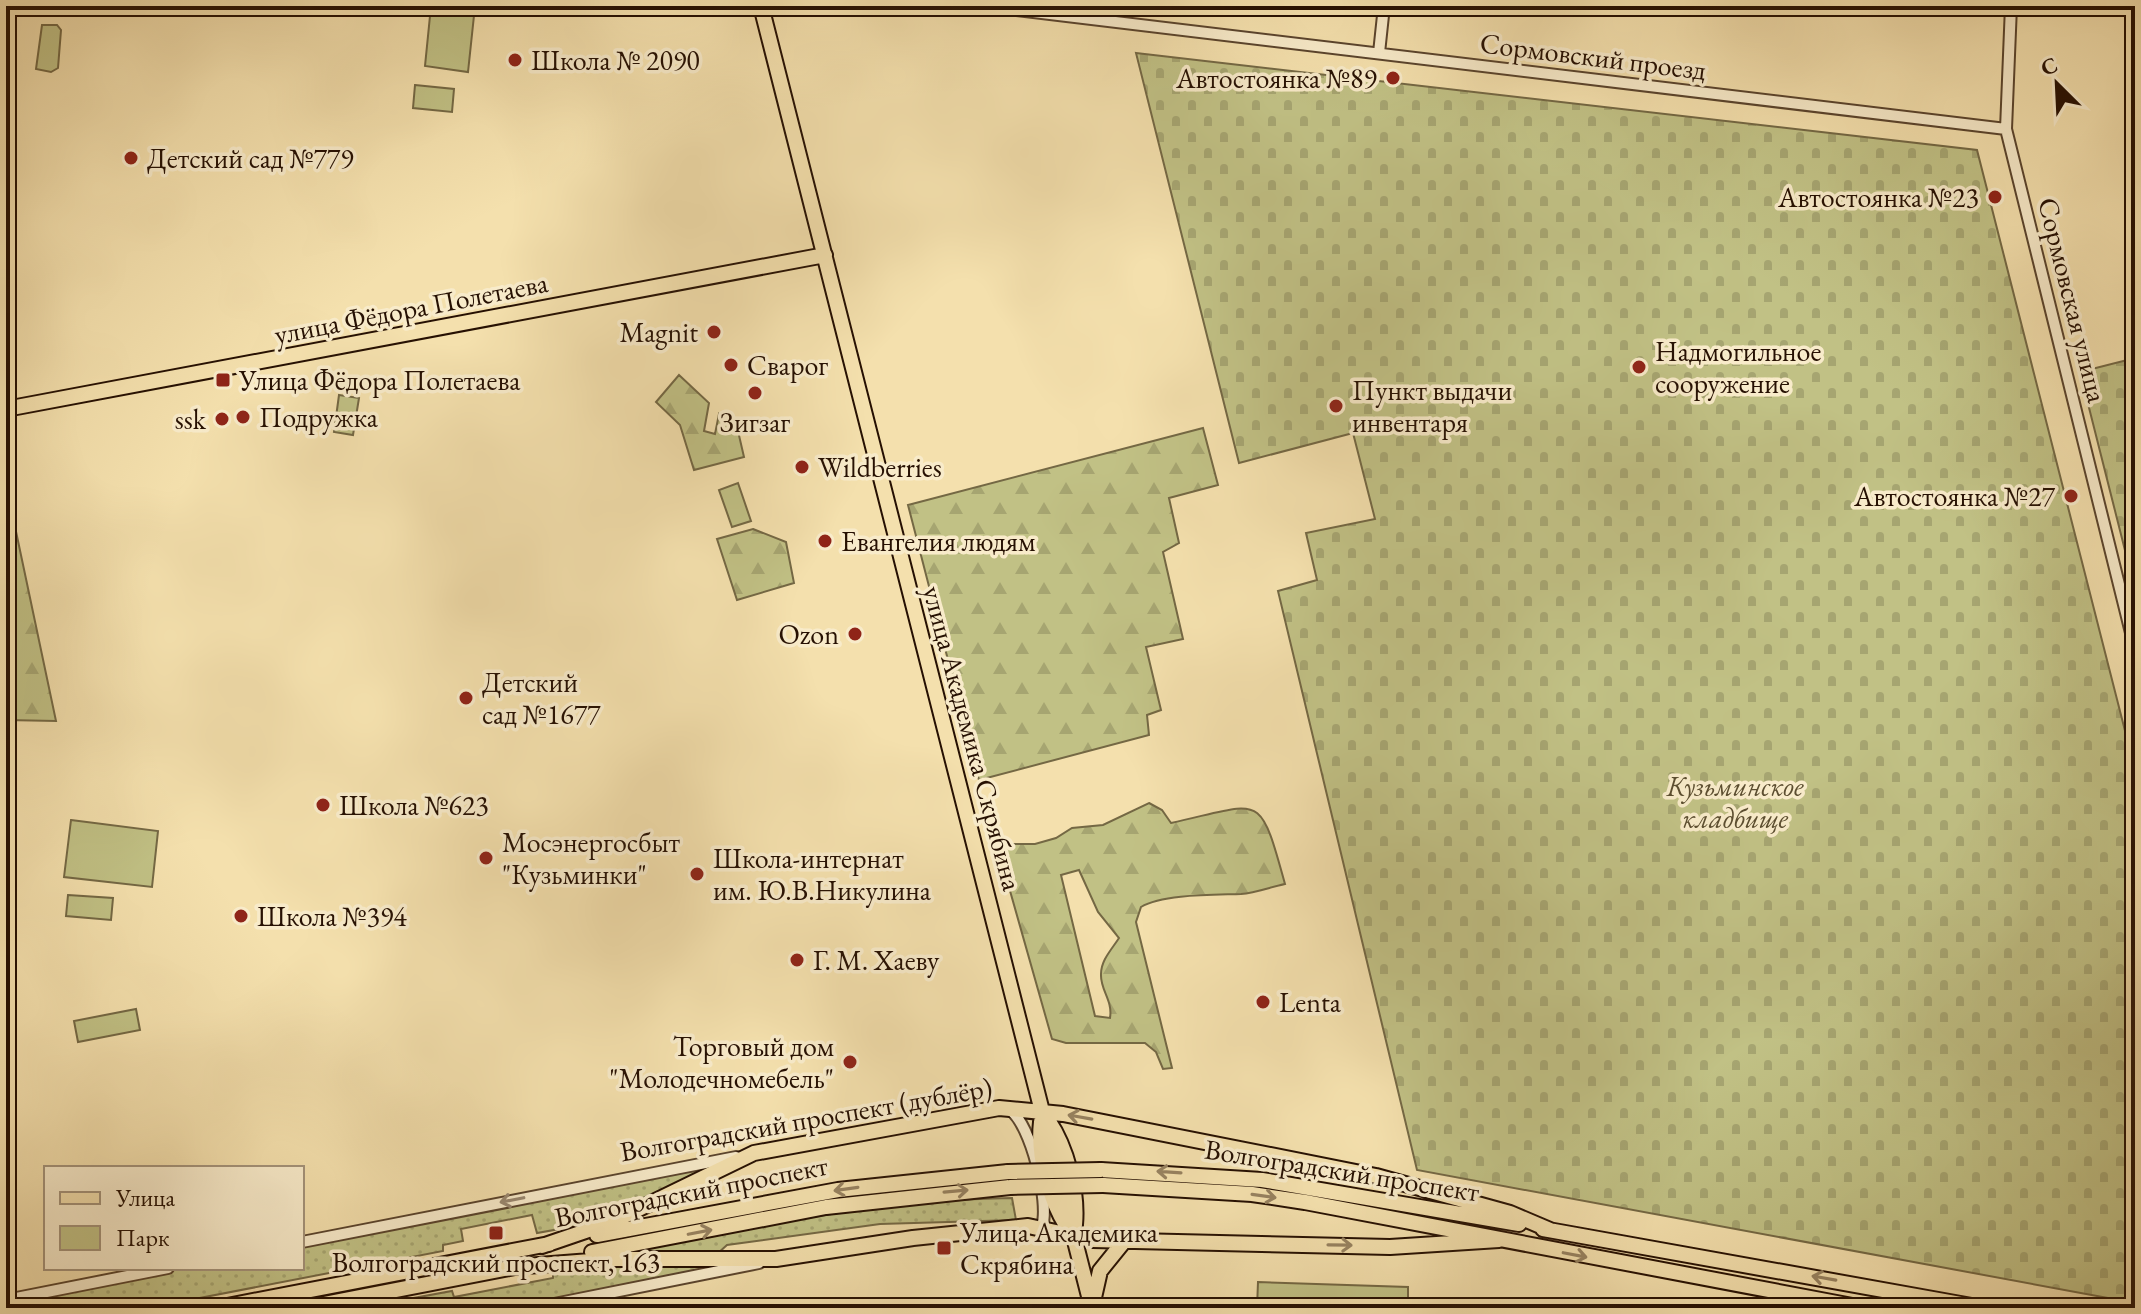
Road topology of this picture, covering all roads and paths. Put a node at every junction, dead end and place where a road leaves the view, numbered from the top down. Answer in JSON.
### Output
{"nodes":[{"id":1,"x":761,"y":6,"type":"edge"},
{"id":2,"x":983,"y":6,"type":"edge"},
{"id":3,"x":1384,"y":6,"type":"edge"},
{"id":4,"x":2011,"y":6,"type":"edge"},
{"id":5,"x":1379,"y":53,"type":"junction"},
{"id":6,"x":2006,"y":129,"type":"junction"},
{"id":7,"x":825,"y":255,"type":"junction"},
{"id":8,"x":6,"y":409,"type":"edge"},
{"id":9,"x":2135,"y":649,"type":"edge"},
{"id":10,"x":1009,"y":1109,"type":"junction"},
{"id":11,"x":1042,"y":1111,"type":"junction"},
{"id":12,"x":754,"y":1153,"type":"junction"},
{"id":13,"x":1102,"y":1177,"type":"junction"},
{"id":14,"x":1009,"y":1179,"type":"junction"},
{"id":15,"x":1042,"y":1226,"type":"junction"},
{"id":16,"x":1550,"y":1230,"type":"junction"},
{"id":17,"x":1073,"y":1238,"type":"junction"},
{"id":18,"x":1125,"y":1240,"type":"junction"},
{"id":19,"x":1499,"y":1240,"type":"junction"},
{"id":20,"x":304,"y":1242,"type":"edge"},
{"id":21,"x":542,"y":1246,"type":"junction"},
{"id":22,"x":776,"y":1259,"type":"junction"},
{"id":23,"x":513,"y":1267,"type":"junction"},
{"id":24,"x":158,"y":1270,"type":"edge"},
{"id":25,"x":6,"y":1300,"type":"edge"},
{"id":26,"x":217,"y":1308,"type":"edge"},
{"id":27,"x":303,"y":1308,"type":"edge"},
{"id":28,"x":534,"y":1308,"type":"edge"},
{"id":29,"x":1092,"y":1308,"type":"edge"},
{"id":30,"x":1863,"y":1308,"type":"edge"},
{"id":31,"x":1983,"y":1308,"type":"edge"}],
"edges":[{"from":1,"to":7,"type":"main road","name":"улица Академика Скрябина"},
{"from":2,"to":5,"type":"street","name":"Сормовский проезд"},
{"from":3,"to":5,"type":"street"},
{"from":4,"to":6,"type":"street","name":"Сормовская улица"},
{"from":5,"to":6,"type":"street","name":"Сормовский проезд"},
{"from":6,"to":9,"type":"street","name":"Сормовская улица"},
{"from":7,"to":8,"type":"main road","name":"улица Фёдора Полетаева"},
{"from":7,"to":11,"type":"main road","name":"улица Академика Скрябина"},
{"from":10,"to":11,"type":"main road","name":"Волгоградский проспект (дублёр)"},
{"from":10,"to":12,"type":"main road","name":"Волгоградский проспект (дублёр)"},
{"from":10,"to":15,"type":"street"},
{"from":16,"to":11,"type":"main road","name":"Волгоградский проспект (дублёр)","one_way":true},
{"from":11,"to":17,"type":"main road","name":"улица Академика Скрябина"},
{"from":11,"to":17,"type":"main road","name":"улица Академика Скрябина"},
{"from":12,"to":20,"type":"street","name":"Волгоградский проспект (дублёр)","one_way":true},
{"from":12,"to":21,"type":"main road"},
{"from":13,"to":14,"type":"main road","name":"Волгоградский проспект","bridge":true},
{"from":16,"to":13,"type":"main road","name":"Волгоградский проспект","one_way":true},
{"from":13,"to":19,"type":"main road","name":"Волгоградский проспект","one_way":true},
{"from":14,"to":21,"type":"main road","name":"Волгоградский проспект","one_way":true},
{"from":23,"to":14,"type":"main road","name":"Волгоградский проспект","one_way":true},
{"from":15,"to":17,"type":"main road"},
{"from":15,"to":22,"type":"main road"},
{"from":31,"to":16,"type":"main road","name":"Волгоградский проспект","one_way":true},
{"from":17,"to":18,"type":"main road"},
{"from":17,"to":29,"type":"main road","name":"улица Академика Скрябина"},
{"from":18,"to":19,"type":"main road","one_way":true},
{"from":18,"to":29,"type":"main road"},
{"from":19,"to":30,"type":"main road","name":"Волгоградский проспект","one_way":true},
{"from":21,"to":26,"type":"main road","name":"Волгоградский проспект"},
{"from":22,"to":23,"type":"main road"},
{"from":22,"to":28,"type":"street"},
{"from":23,"to":27,"type":"main road","name":"Волгоградский проспект"},
{"from":24,"to":25,"type":"street"}]}
